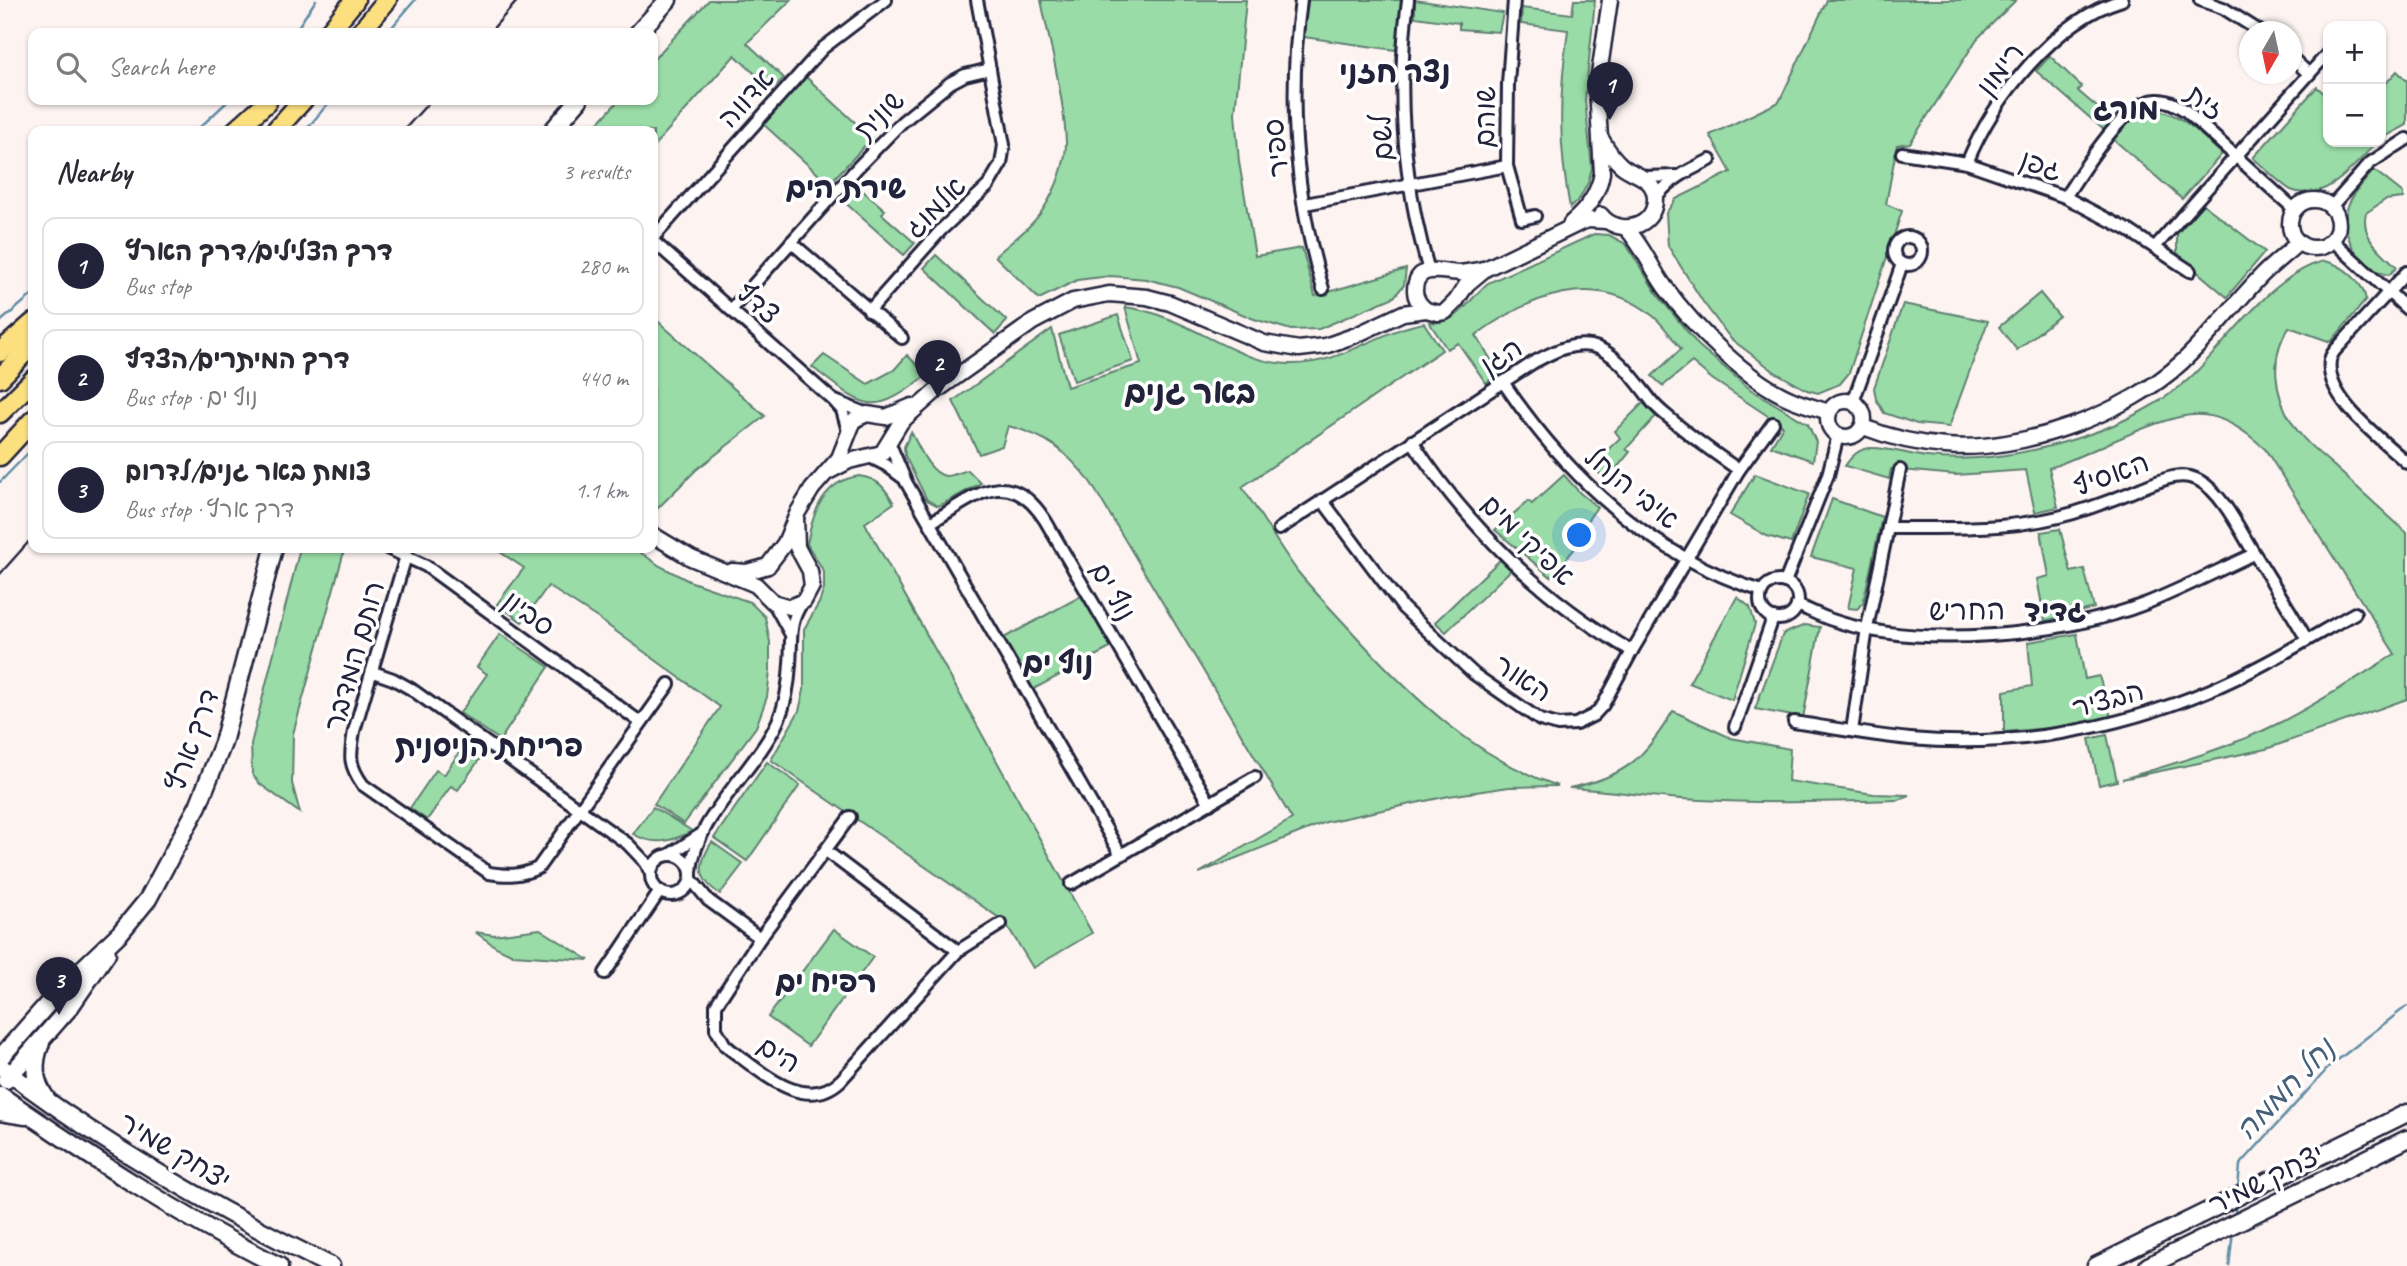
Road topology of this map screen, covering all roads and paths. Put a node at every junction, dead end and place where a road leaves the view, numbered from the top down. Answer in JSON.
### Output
{"nodes":[{"id":1,"x":355,"y":0,"type":"edge"},
{"id":2,"x":387,"y":0,"type":"edge"},
{"id":3,"x":668,"y":0,"type":"edge"},
{"id":4,"x":886,"y":0,"type":"edge"},
{"id":5,"x":977,"y":0,"type":"edge"},
{"id":6,"x":1301,"y":0,"type":"edge"},
{"id":7,"x":1408,"y":0,"type":"edge"},
{"id":8,"x":1514,"y":0,"type":"edge"},
{"id":9,"x":1610,"y":0,"type":"edge"},
{"id":10,"x":2122,"y":0,"type":"edge"},
{"id":11,"x":2200,"y":0,"type":"edge"},
{"id":12,"x":2244,"y":21,"type":"edge"},
{"id":13,"x":331,"y":28,"type":"edge"},
{"id":14,"x":365,"y":28,"type":"edge"},
{"id":15,"x":643,"y":28,"type":"edge"},
{"id":16,"x":2323,"y":59,"type":"edge"},
{"id":17,"x":2302,"y":68,"type":"edge"},
{"id":18,"x":990,"y":69,"type":"junction"},
{"id":19,"x":2309,"y":74,"type":"junction"},
{"id":20,"x":264,"y":105,"type":"edge"},
{"id":21,"x":264,"y":105,"type":"edge"},
{"id":22,"x":298,"y":105,"type":"edge"},
{"id":23,"x":310,"y":105,"type":"edge"},
{"id":24,"x":575,"y":105,"type":"edge"},
{"id":25,"x":240,"y":126,"type":"edge"},
{"id":26,"x":246,"y":126,"type":"edge"},
{"id":27,"x":280,"y":126,"type":"edge"},
{"id":28,"x":292,"y":126,"type":"edge"},
{"id":29,"x":556,"y":126,"type":"edge"},
{"id":30,"x":1600,"y":136,"type":"junction"},
{"id":31,"x":2407,"y":139,"type":"edge"},
{"id":32,"x":1902,"y":153,"type":"dead end"},
{"id":33,"x":2235,"y":156,"type":"junction"},
{"id":34,"x":1710,"y":160,"type":"dead end"},
{"id":35,"x":1967,"y":163,"type":"junction"},
{"id":36,"x":1507,"y":166,"type":"junction"},
{"id":37,"x":1630,"y":170,"type":"junction"},
{"id":38,"x":1679,"y":175,"type":"junction"},
{"id":39,"x":1644,"y":177,"type":"junction"},
{"id":40,"x":1409,"y":184,"type":"junction"},
{"id":41,"x":1599,"y":188,"type":"junction"},
{"id":42,"x":2065,"y":197,"type":"junction"},
{"id":43,"x":1655,"y":198,"type":"junction"},
{"id":44,"x":1305,"y":204,"type":"junction"},
{"id":45,"x":2331,"y":208,"type":"junction"},
{"id":46,"x":2294,"y":209,"type":"junction"},
{"id":47,"x":1535,"y":216,"type":"dead end"},
{"id":48,"x":1606,"y":220,"type":"junction"},
{"id":49,"x":1643,"y":223,"type":"junction"},
{"id":50,"x":1626,"y":228,"type":"junction"},
{"id":51,"x":1562,"y":230,"type":"junction"},
{"id":52,"x":658,"y":233,"type":"edge"},
{"id":53,"x":2332,"y":240,"type":"junction"},
{"id":54,"x":792,"y":242,"type":"junction"},
{"id":55,"x":2298,"y":243,"type":"junction"},
{"id":56,"x":658,"y":244,"type":"edge"},
{"id":57,"x":2155,"y":247,"type":"junction"},
{"id":58,"x":1647,"y":256,"type":"junction"},
{"id":59,"x":1902,"y":264,"type":"dead end"},
{"id":60,"x":1485,"y":269,"type":"junction"},
{"id":61,"x":1429,"y":271,"type":"junction"},
{"id":62,"x":2190,"y":271,"type":"dead end"},
{"id":63,"x":1447,"y":272,"type":"junction"},
{"id":64,"x":2407,"y":272,"type":"edge"},
{"id":65,"x":1415,"y":286,"type":"junction"},
{"id":66,"x":1323,"y":289,"type":"dead end"},
{"id":67,"x":2388,"y":292,"type":"junction"},
{"id":68,"x":1456,"y":302,"type":"junction"},
{"id":69,"x":2407,"y":309,"type":"edge"},
{"id":70,"x":731,"y":310,"type":"junction"},
{"id":71,"x":1426,"y":310,"type":"junction"},
{"id":72,"x":869,"y":311,"type":"junction"},
{"id":73,"x":1394,"y":316,"type":"junction"},
{"id":74,"x":28,"y":327,"type":"edge"},
{"id":75,"x":902,"y":338,"type":"dead end"},
{"id":76,"x":28,"y":349,"type":"edge"},
{"id":77,"x":0,"y":352,"type":"edge"},
{"id":78,"x":0,"y":378,"type":"edge"},
{"id":79,"x":1503,"y":382,"type":"junction"},
{"id":80,"x":28,"y":385,"type":"edge"},
{"id":81,"x":929,"y":397,"type":"junction"},
{"id":82,"x":833,"y":400,"type":"junction"},
{"id":83,"x":1853,"y":402,"type":"junction"},
{"id":84,"x":1829,"y":412,"type":"junction"},
{"id":85,"x":0,"y":414,"type":"edge"},
{"id":86,"x":873,"y":416,"type":"junction"},
{"id":87,"x":1773,"y":423,"type":"dead end"},
{"id":88,"x":28,"y":425,"type":"edge"},
{"id":89,"x":1863,"y":427,"type":"junction"},
{"id":90,"x":848,"y":434,"type":"junction"},
{"id":91,"x":1838,"y":435,"type":"junction"},
{"id":92,"x":890,"y":440,"type":"junction"},
{"id":93,"x":1412,"y":441,"type":"junction"},
{"id":94,"x":0,"y":456,"type":"edge"},
{"id":95,"x":868,"y":457,"type":"junction"},
{"id":96,"x":2407,"y":463,"type":"edge"},
{"id":97,"x":1739,"y":470,"type":"junction"},
{"id":98,"x":1900,"y":470,"type":"dead end"},
{"id":99,"x":826,"y":473,"type":"junction"},
{"id":100,"x":906,"y":482,"type":"junction"},
{"id":101,"x":1322,"y":500,"type":"junction"},
{"id":102,"x":796,"y":517,"type":"junction"},
{"id":103,"x":930,"y":523,"type":"junction"},
{"id":104,"x":1888,"y":528,"type":"junction"},
{"id":105,"x":1279,"y":529,"type":"dead end"},
{"id":106,"x":658,"y":538,"type":"edge"},
{"id":107,"x":273,"y":553,"type":"edge"},
{"id":108,"x":399,"y":553,"type":"edge"},
{"id":109,"x":2254,"y":554,"type":"junction"},
{"id":110,"x":406,"y":556,"type":"junction"},
{"id":111,"x":1686,"y":559,"type":"junction"},
{"id":112,"x":806,"y":564,"type":"junction"},
{"id":113,"x":769,"y":565,"type":"junction"},
{"id":114,"x":717,"y":569,"type":"junction"},
{"id":115,"x":1785,"y":582,"type":"junction"},
{"id":116,"x":1762,"y":591,"type":"junction"},
{"id":117,"x":769,"y":599,"type":"junction"},
{"id":118,"x":804,"y":601,"type":"junction"},
{"id":119,"x":1797,"y":605,"type":"junction"},
{"id":120,"x":2355,"y":613,"type":"dead end"},
{"id":121,"x":1773,"y":618,"type":"junction"},
{"id":122,"x":1867,"y":628,"type":"junction"},
{"id":123,"x":790,"y":633,"type":"junction"},
{"id":124,"x":2307,"y":640,"type":"junction"},
{"id":125,"x":1632,"y":651,"type":"junction"},
{"id":126,"x":373,"y":672,"type":"junction"},
{"id":127,"x":668,"y":684,"type":"dead end"},
{"id":128,"x":640,"y":722,"type":"junction"},
{"id":129,"x":1794,"y":722,"type":"dead end"},
{"id":130,"x":1735,"y":727,"type":"dead end"},
{"id":131,"x":1852,"y":731,"type":"junction"},
{"id":132,"x":1255,"y":777,"type":"dead end"},
{"id":133,"x":1210,"y":803,"type":"junction"},
{"id":134,"x":579,"y":810,"type":"junction"},
{"id":135,"x":850,"y":817,"type":"dead end"},
{"id":136,"x":702,"y":833,"type":"junction"},
{"id":137,"x":628,"y":844,"type":"junction"},
{"id":138,"x":826,"y":851,"type":"junction"},
{"id":139,"x":666,"y":855,"type":"junction"},
{"id":140,"x":1121,"y":855,"type":"junction"},
{"id":141,"x":651,"y":874,"type":"junction"},
{"id":142,"x":691,"y":875,"type":"junction"},
{"id":143,"x":1071,"y":884,"type":"dead end"},
{"id":144,"x":660,"y":891,"type":"junction"},
{"id":145,"x":680,"y":893,"type":"junction"},
{"id":146,"x":708,"y":900,"type":"junction"},
{"id":147,"x":1001,"y":924,"type":"dead end"},
{"id":148,"x":120,"y":933,"type":"junction"},
{"id":149,"x":760,"y":938,"type":"junction"},
{"id":150,"x":958,"y":951,"type":"junction"},
{"id":151,"x":605,"y":973,"type":"dead end"},
{"id":152,"x":21,"y":1035,"type":"junction"},
{"id":153,"x":44,"y":1038,"type":"junction"},
{"id":154,"x":0,"y":1043,"type":"edge"},
{"id":155,"x":0,"y":1058,"type":"edge"},
{"id":156,"x":4,"y":1076,"type":"edge"},
{"id":157,"x":0,"y":1095,"type":"edge"},
{"id":158,"x":50,"y":1102,"type":"junction"},
{"id":159,"x":0,"y":1112,"type":"edge"},
{"id":160,"x":2407,"y":1113,"type":"edge"},
{"id":161,"x":32,"y":1117,"type":"junction"},
{"id":162,"x":2407,"y":1139,"type":"edge"},
{"id":163,"x":279,"y":1266,"type":"edge"},
{"id":164,"x":331,"y":1266,"type":"edge"},
{"id":165,"x":2096,"y":1266,"type":"edge"},
{"id":166,"x":2148,"y":1266,"type":"edge"}],
"edges":[{"from":1,"to":13,"type":"highway"},
{"from":2,"to":14,"type":"highway"},
{"from":3,"to":15,"type":"main road"},
{"from":4,"to":52,"type":"street","name":"אדווה"},
{"from":5,"to":18,"type":"street","name":"אלמוג"},
{"from":6,"to":44,"type":"street","name":"ספיר"},
{"from":7,"to":40,"type":"street","name":"לשם"},
{"from":8,"to":36,"type":"street","name":"שוהם"},
{"from":9,"to":30,"type":"street"},
{"from":10,"to":35,"type":"street","name":"רימון"},
{"from":11,"to":12,"type":"street"},
{"from":16,"to":19,"type":"street"},
{"from":17,"to":19,"type":"street"},
{"from":18,"to":54,"type":"street","name":"שונית"},
{"from":18,"to":72,"type":"street","name":"אלמוג"},
{"from":19,"to":33,"type":"street"},
{"from":20,"to":25,"type":"highway"},
{"from":21,"to":26,"type":"highway"},
{"from":22,"to":27,"type":"highway"},
{"from":23,"to":28,"type":"highway"},
{"from":24,"to":29,"type":"main road"},
{"from":30,"to":37,"type":"street"},
{"from":30,"to":41,"type":"street"},
{"from":31,"to":45,"type":"street"},
{"from":32,"to":35,"type":"street","name":"גפן"},
{"from":33,"to":42,"type":"street","name":"זית"},
{"from":33,"to":46,"type":"street","name":"זית"},
{"from":33,"to":57,"type":"street"},
{"from":34,"to":38,"type":"street"},
{"from":35,"to":42,"type":"street","name":"גפן"},
{"from":36,"to":40,"type":"street"},
{"from":36,"to":47,"type":"street","name":"שוהם"},
{"from":37,"to":39,"type":"street"},
{"from":37,"to":41,"type":"street"},
{"from":38,"to":39,"type":"street"},
{"from":38,"to":43,"type":"street"},
{"from":39,"to":43,"type":"street"},
{"from":40,"to":44,"type":"street"},
{"from":40,"to":61,"type":"street","name":"לשם"},
{"from":41,"to":48,"type":"street"},
{"from":41,"to":51,"type":"street"},
{"from":42,"to":57,"type":"street","name":"גפן"},
{"from":43,"to":49,"type":"street"},
{"from":44,"to":66,"type":"street","name":"ספיר"},
{"from":45,"to":46,"type":"street"},
{"from":45,"to":53,"type":"street"},
{"from":46,"to":55,"type":"street"},
{"from":48,"to":50,"type":"street"},
{"from":48,"to":51,"type":"street"},
{"from":49,"to":50,"type":"street"},
{"from":49,"to":58,"type":"street"},
{"from":50,"to":58,"type":"street"},
{"from":51,"to":60,"type":"street"},
{"from":53,"to":55,"type":"street"},
{"from":53,"to":67,"type":"street"},
{"from":54,"to":70,"type":"street","name":"שונית"},
{"from":54,"to":72,"type":"street"},
{"from":55,"to":89,"type":"street"},
{"from":56,"to":70,"type":"street","name":"צדף"},
{"from":57,"to":62,"type":"street","name":"גפן"},
{"from":58,"to":84,"type":"street"},
{"from":59,"to":83,"type":"street"},
{"from":60,"to":63,"type":"street"},
{"from":60,"to":68,"type":"street"},
{"from":61,"to":63,"type":"street"},
{"from":61,"to":65,"type":"street"},
{"from":63,"to":68,"type":"street"},
{"from":64,"to":67,"type":"street"},
{"from":65,"to":71,"type":"street"},
{"from":65,"to":73,"type":"street"},
{"from":67,"to":69,"type":"street"},
{"from":67,"to":96,"type":"street"},
{"from":68,"to":71,"type":"street"},
{"from":70,"to":82,"type":"street","name":"צדף"},
{"from":71,"to":73,"type":"street"},
{"from":72,"to":75,"type":"street"},
{"from":73,"to":81,"type":"street"},
{"from":74,"to":77,"type":"highway"},
{"from":76,"to":78,"type":"highway"},
{"from":79,"to":93,"type":"street","name":"הגן"},
{"from":79,"to":97,"type":"street","name":"הגן"},
{"from":79,"to":111,"type":"street","name":"איבי הנחל"},
{"from":80,"to":85,"type":"highway"},
{"from":81,"to":86,"type":"street"},
{"from":81,"to":92,"type":"street"},
{"from":82,"to":86,"type":"street","name":"צדף"},
{"from":82,"to":90,"type":"street","name":"צדף"},
{"from":83,"to":84,"type":"street"},
{"from":83,"to":89,"type":"street"},
{"from":84,"to":91,"type":"street"},
{"from":86,"to":90,"type":"street"},
{"from":86,"to":92,"type":"street"},
{"from":87,"to":97,"type":"street"},
{"from":88,"to":94,"type":"highway"},
{"from":89,"to":91,"type":"street"},
{"from":90,"to":95,"type":"street"},
{"from":90,"to":99,"type":"street"},
{"from":91,"to":115,"type":"street"},
{"from":92,"to":95,"type":"street"},
{"from":92,"to":100,"type":"street"},
{"from":93,"to":101,"type":"street","name":"הגן"},
{"from":93,"to":125,"type":"street","name":"אפיקי מים"},
{"from":95,"to":99,"type":"street"},
{"from":95,"to":100,"type":"street"},
{"from":97,"to":111,"type":"street"},
{"from":98,"to":104,"type":"street"},
{"from":99,"to":102,"type":"street"},
{"from":100,"to":103,"type":"street"},
{"from":101,"to":105,"type":"street","name":"הגן"},
{"from":101,"to":125,"type":"street","name":"האור"},
{"from":102,"to":112,"type":"street"},
{"from":102,"to":113,"type":"street"},
{"from":103,"to":133,"type":"street","name":"נוף ים"},
{"from":103,"to":140,"type":"street"},
{"from":104,"to":109,"type":"street","name":"האסיף"},
{"from":104,"to":122,"type":"street"},
{"from":106,"to":114,"type":"street"},
{"from":107,"to":148,"type":"main road","name":"דרך ארץ"},
{"from":108,"to":110,"type":"street","name":"סביון"},
{"from":109,"to":122,"type":"street","name":"החריש"},
{"from":109,"to":124,"type":"street","name":"האסיף"},
{"from":110,"to":126,"type":"street","name":"רותם המדבר"},
{"from":110,"to":128,"type":"street","name":"סביון"},
{"from":111,"to":116,"type":"street","name":"איבי הנחל"},
{"from":111,"to":125,"type":"street","name":"האור"},
{"from":112,"to":113,"type":"street"},
{"from":112,"to":118,"type":"street"},
{"from":113,"to":114,"type":"street"},
{"from":113,"to":117,"type":"street"},
{"from":114,"to":117,"type":"street"},
{"from":115,"to":116,"type":"street"},
{"from":115,"to":119,"type":"street"},
{"from":116,"to":121,"type":"street"},
{"from":117,"to":118,"type":"street"},
{"from":117,"to":123,"type":"street"},
{"from":118,"to":123,"type":"street"},
{"from":119,"to":121,"type":"street"},
{"from":119,"to":122,"type":"street","name":"החריש"},
{"from":120,"to":124,"type":"street","name":"הבציר"},
{"from":121,"to":130,"type":"street"},
{"from":122,"to":131,"type":"street"},
{"from":123,"to":136,"type":"street"},
{"from":124,"to":131,"type":"street","name":"הבציר"},
{"from":126,"to":134,"type":"street"},
{"from":126,"to":134,"type":"street","name":"רותם המדבר"},
{"from":127,"to":128,"type":"street"},
{"from":128,"to":134,"type":"street"},
{"from":129,"to":131,"type":"street","name":"הבציר"},
{"from":132,"to":133,"type":"street"},
{"from":133,"to":140,"type":"street"},
{"from":134,"to":137,"type":"street"},
{"from":135,"to":138,"type":"street","name":"הים"},
{"from":136,"to":139,"type":"street"},
{"from":136,"to":142,"type":"street"},
{"from":137,"to":139,"type":"street"},
{"from":137,"to":141,"type":"street"},
{"from":138,"to":149,"type":"street","name":"הים"},
{"from":138,"to":150,"type":"street"},
{"from":139,"to":141,"type":"street"},
{"from":139,"to":142,"type":"street"},
{"from":140,"to":143,"type":"street"},
{"from":141,"to":144,"type":"street"},
{"from":142,"to":145,"type":"street"},
{"from":142,"to":146,"type":"street"},
{"from":144,"to":145,"type":"street"},
{"from":144,"to":151,"type":"street"},
{"from":145,"to":146,"type":"street"},
{"from":146,"to":149,"type":"street"},
{"from":147,"to":150,"type":"street","name":"הים"},
{"from":148,"to":152,"type":"main road","name":"דרך ארץ"},
{"from":148,"to":153,"type":"main road","name":"דרך ארץ"},
{"from":149,"to":150,"type":"street","name":"הים"},
{"from":152,"to":154,"type":"main road"},
{"from":152,"to":155,"type":"main road","name":"דרך ארץ"},
{"from":153,"to":156,"type":"main road","name":"דרך ארץ"},
{"from":153,"to":158,"type":"main road"},
{"from":156,"to":158,"type":"main road","name":"יצחק שמיר"},
{"from":157,"to":161,"type":"main road","name":"יצחק שמיר"},
{"from":158,"to":164,"type":"main road","name":"יצחק שמיר"},
{"from":159,"to":161,"type":"main road"},
{"from":160,"to":165,"type":"main road","name":"יצחק שמיר"},
{"from":161,"to":163,"type":"main road","name":"יצחק שמיר"},
{"from":162,"to":166,"type":"main road","name":"יצחק שמיר"}]}
